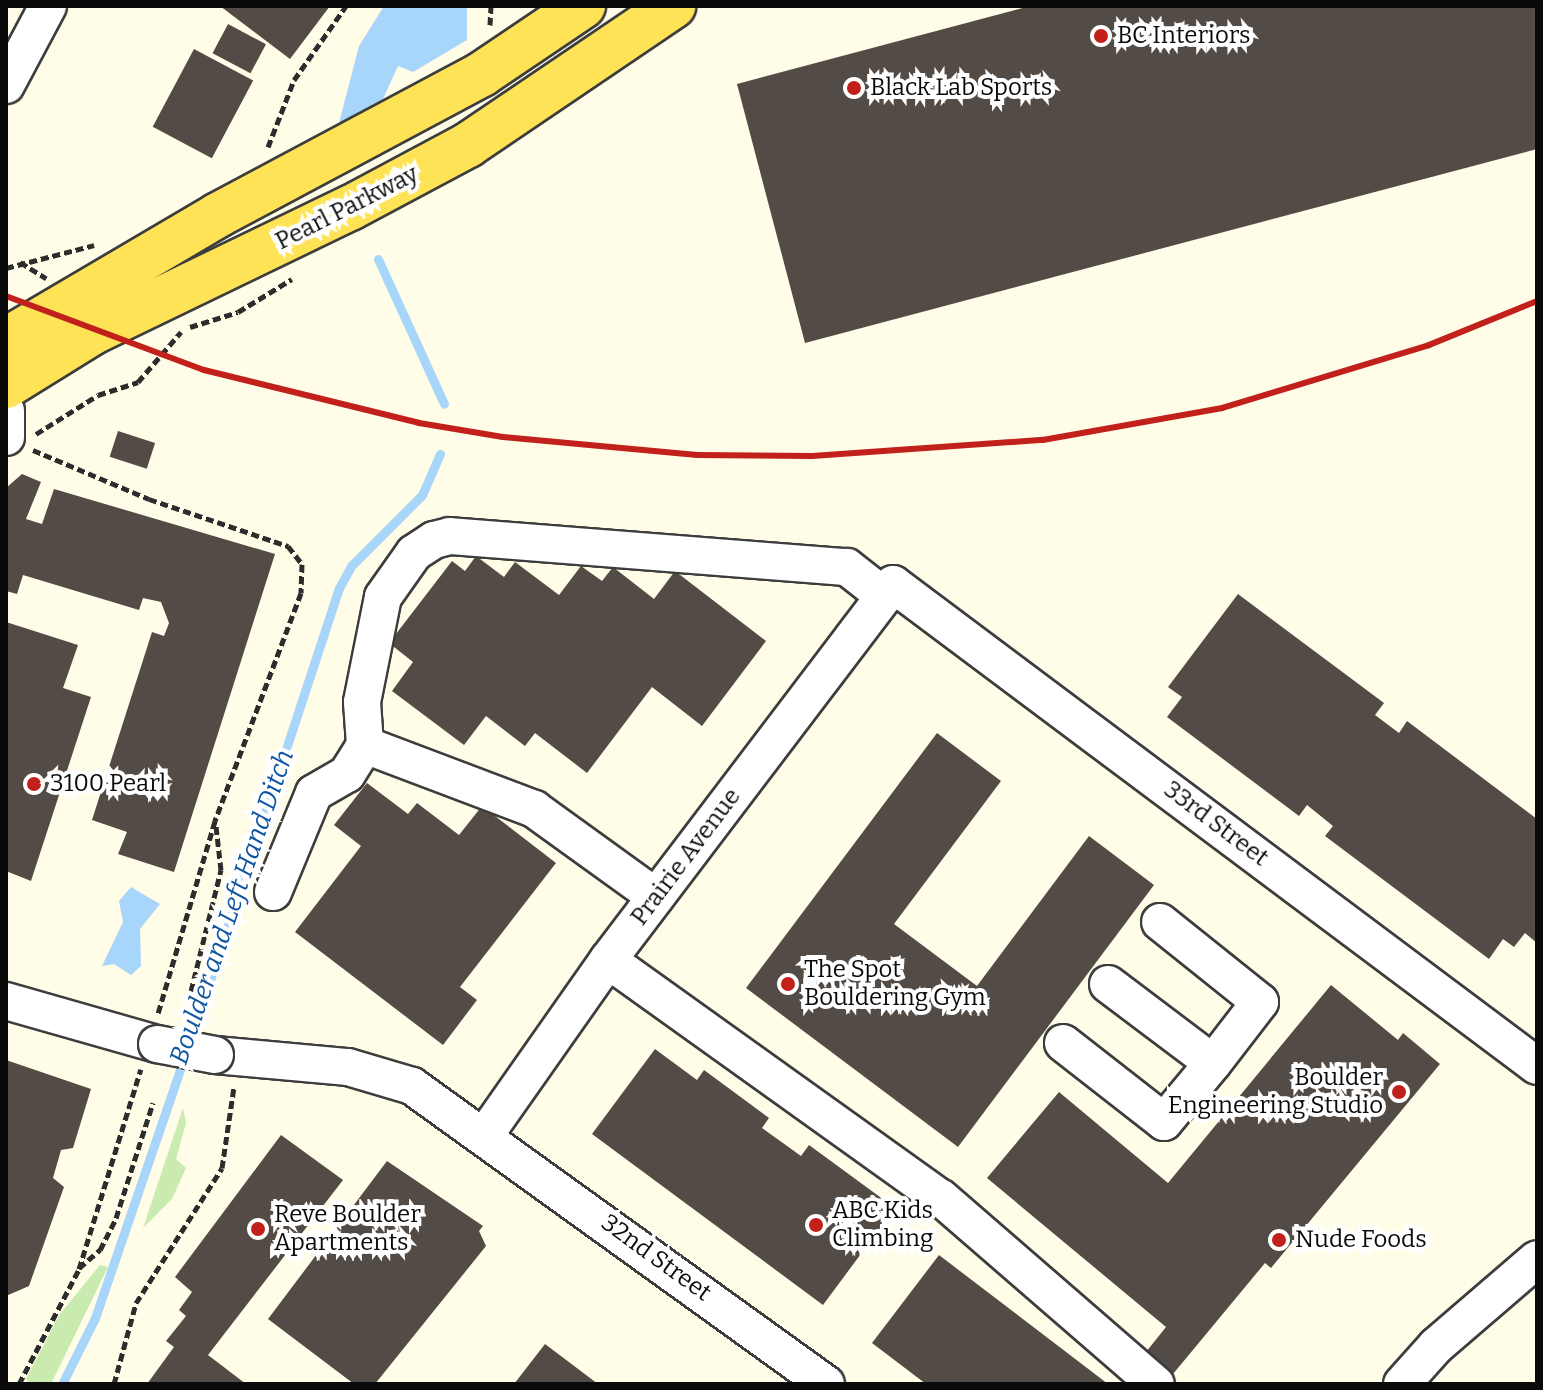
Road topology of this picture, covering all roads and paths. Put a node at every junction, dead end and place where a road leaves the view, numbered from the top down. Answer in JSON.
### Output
{"nodes":[{"id":1,"x":48,"y":6,"type":"edge"},
{"id":2,"x":346,"y":6,"type":"edge"},
{"id":3,"x":491,"y":6,"type":"edge"},
{"id":4,"x":583,"y":6,"type":"edge"},
{"id":5,"x":673,"y":6,"type":"edge"},
{"id":6,"x":490,"y":26,"type":"dead end"},
{"id":7,"x":6,"y":85,"type":"edge"},
{"id":8,"x":263,"y":155,"type":"dead end"},
{"id":9,"x":105,"y":241,"type":"dead end"},
{"id":10,"x":6,"y":268,"type":"edge"},
{"id":11,"x":257,"y":299,"type":"dead end"},
{"id":12,"x":6,"y":340,"type":"edge"},
{"id":13,"x":6,"y":386,"type":"edge"},
{"id":14,"x":6,"y":411,"type":"edge"},
{"id":15,"x":19,"y":441,"type":"edge"},
{"id":16,"x":888,"y":590,"type":"junction"},
{"id":17,"x":365,"y":745,"type":"junction"},
{"id":18,"x":215,"y":821,"type":"junction"},
{"id":19,"x":273,"y":892,"type":"dead end"},
{"id":20,"x":656,"y":897,"type":"junction"},
{"id":21,"x":1160,"y":922,"type":"dead end"},
{"id":22,"x":608,"y":960,"type":"junction"},
{"id":23,"x":1108,"y":984,"type":"dead end"},
{"id":24,"x":191,"y":991,"type":"dead end"},
{"id":25,"x":162,"y":997,"type":"dead end"},
{"id":26,"x":6,"y":1001,"type":"edge"},
{"id":27,"x":1063,"y":1043,"type":"dead end"},
{"id":28,"x":149,"y":1056,"type":"junction"},
{"id":29,"x":227,"y":1056,"type":"junction"},
{"id":30,"x":1213,"y":1063,"type":"junction"},
{"id":31,"x":1537,"y":1066,"type":"edge"},
{"id":32,"x":153,"y":1103,"type":"dead end"},
{"id":33,"x":485,"y":1135,"type":"junction"},
{"id":34,"x":1537,"y":1259,"type":"edge"},
{"id":35,"x":79,"y":1269,"type":"junction"},
{"id":36,"x":19,"y":1384,"type":"edge"},
{"id":37,"x":114,"y":1384,"type":"edge"},
{"id":38,"x":826,"y":1384,"type":"edge"},
{"id":39,"x":1156,"y":1384,"type":"edge"},
{"id":40,"x":1402,"y":1384,"type":"edge"}],
"edges":[{"from":1,"to":7,"type":"street"},
{"from":2,"to":8,"type":"path"},
{"from":3,"to":6,"type":"path"},
{"from":4,"to":12,"type":"main road"},
{"from":5,"to":13,"type":"main road","name":"Pearl Parkway"},
{"from":9,"to":10,"type":"path"},
{"from":11,"to":15,"type":"path"},
{"from":14,"to":15,"type":"street"},
{"from":15,"to":18,"type":"path"},
{"from":16,"to":17,"type":"street","name":"33rd Street"},
{"from":16,"to":20,"type":"street","name":"Prairie Avenue"},
{"from":16,"to":31,"type":"street","name":"33rd Street"},
{"from":17,"to":19,"type":"street"},
{"from":17,"to":20,"type":"street"},
{"from":18,"to":24,"type":"path"},
{"from":18,"to":25,"type":"path"},
{"from":20,"to":22,"type":"street","name":"Prairie Avenue"},
{"from":21,"to":30,"type":"street"},
{"from":22,"to":33,"type":"street","name":"Prairie Avenue"},
{"from":22,"to":39,"type":"street"},
{"from":23,"to":30,"type":"street"},
{"from":26,"to":28,"type":"street","name":"32nd Street"},
{"from":27,"to":30,"type":"street"},
{"from":28,"to":29,"type":"street","name":"32nd Street","bridge":true},
{"from":28,"to":35,"type":"path"},
{"from":29,"to":33,"type":"street","name":"32nd Street"},
{"from":29,"to":37,"type":"path"},
{"from":32,"to":35,"type":"path"},
{"from":33,"to":38,"type":"street","name":"32nd Street"},
{"from":34,"to":40,"type":"street"},
{"from":35,"to":36,"type":"path"}]}
